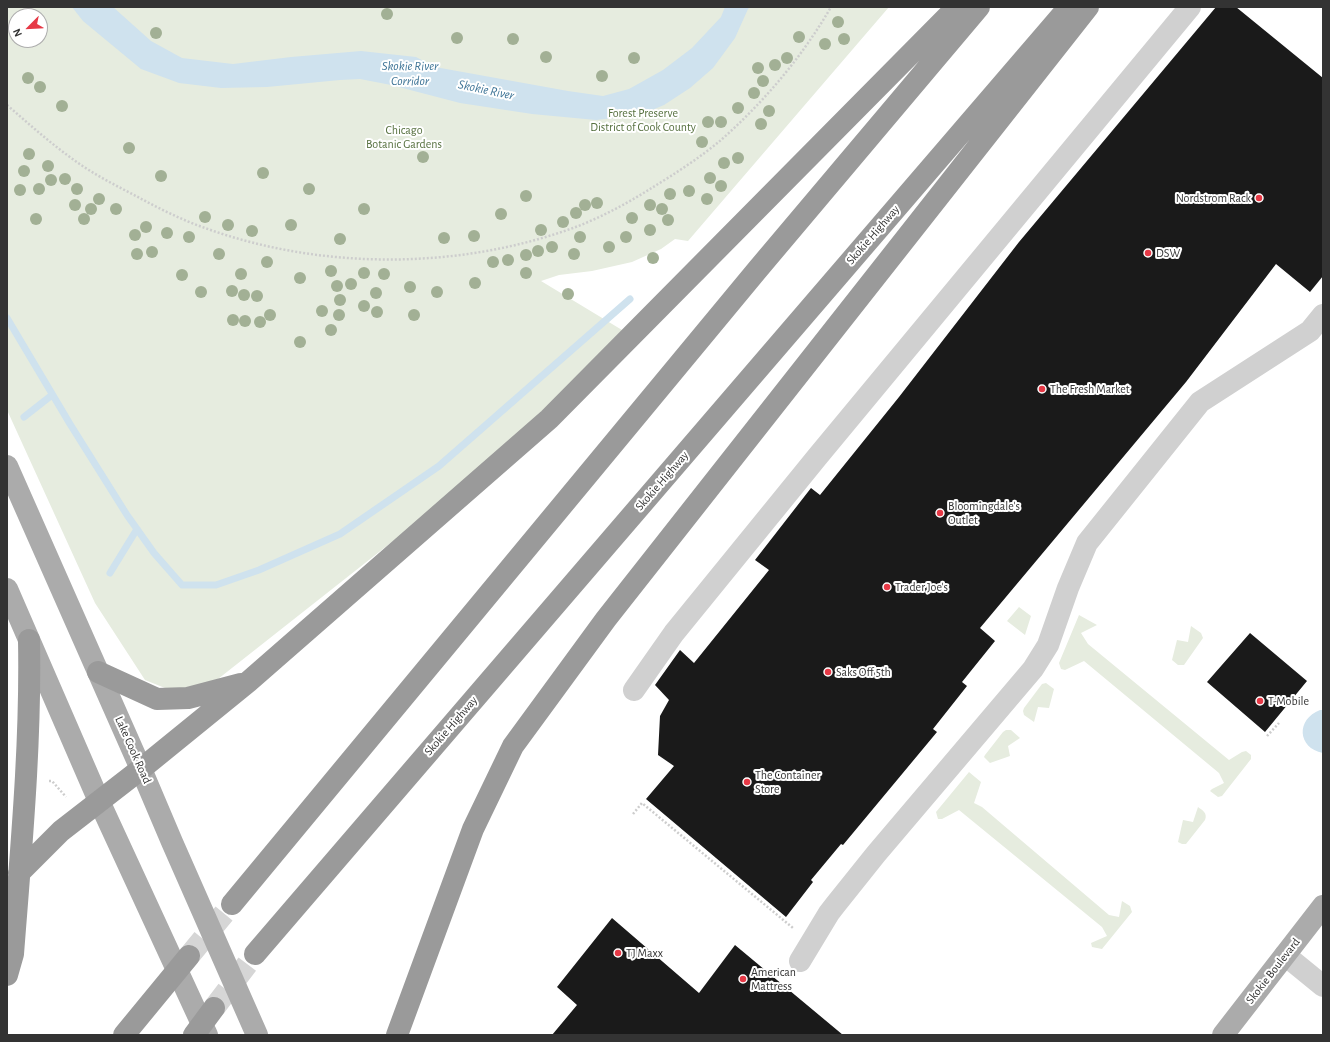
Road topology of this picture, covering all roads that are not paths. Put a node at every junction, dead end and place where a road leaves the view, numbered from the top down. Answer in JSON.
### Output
{"nodes":[{"id":1,"x":957,"y":7,"type":"edge"},
{"id":2,"x":980,"y":7,"type":"edge"},
{"id":3,"x":1069,"y":7,"type":"edge"},
{"id":4,"x":1088,"y":7,"type":"edge"},
{"id":5,"x":1190,"y":7,"type":"edge"},
{"id":6,"x":1323,"y":315,"type":"edge"},
{"id":7,"x":7,"y":466,"type":"edge"},
{"id":8,"x":7,"y":589,"type":"edge"},
{"id":9,"x":29,"y":640,"type":"junction"},
{"id":10,"x":98,"y":672,"type":"junction"},
{"id":11,"x":248,"y":682,"type":"junction"},
{"id":12,"x":634,"y":690,"type":"dead end"},
{"id":13,"x":141,"y":769,"type":"junction"},
{"id":14,"x":99,"y":801,"type":"junction"},
{"id":15,"x":19,"y":874,"type":"junction"},
{"id":16,"x":232,"y":904,"type":"tunnel mouth"},
{"id":17,"x":1323,"y":906,"type":"edge"},
{"id":18,"x":255,"y":954,"type":"tunnel mouth"},
{"id":19,"x":1284,"y":955,"type":"junction"},
{"id":20,"x":189,"y":956,"type":"tunnel mouth"},
{"id":21,"x":800,"y":961,"type":"dead end"},
{"id":22,"x":7,"y":975,"type":"edge"},
{"id":23,"x":1323,"y":986,"type":"edge"},
{"id":24,"x":214,"y":1008,"type":"tunnel mouth"},
{"id":25,"x":124,"y":1035,"type":"edge"},
{"id":26,"x":194,"y":1035,"type":"edge"},
{"id":27,"x":207,"y":1035,"type":"edge"},
{"id":28,"x":257,"y":1035,"type":"edge"},
{"id":29,"x":397,"y":1035,"type":"edge"},
{"id":30,"x":1223,"y":1035,"type":"edge"}],
"edges":[{"from":1,"to":11,"type":"highway"},
{"from":2,"to":16,"type":"highway"},
{"from":3,"to":18,"type":"highway","name":"Skokie Highway"},
{"from":4,"to":29,"type":"highway"},
{"from":5,"to":12,"type":"lane"},
{"from":6,"to":21,"type":"lane"},
{"from":7,"to":10,"type":"main road","name":"Lake Cook Road"},
{"from":8,"to":9,"type":"main road"},
{"from":9,"to":14,"type":"main road"},
{"from":9,"to":15,"type":"highway"},
{"from":10,"to":11,"type":"highway"},
{"from":10,"to":13,"type":"main road","name":"Lake Cook Road"},
{"from":11,"to":13,"type":"highway"},
{"from":13,"to":14,"type":"highway"},
{"from":13,"to":28,"type":"main road","name":"Lake Cook Road"},
{"from":14,"to":15,"type":"highway"},
{"from":14,"to":27,"type":"main road"},
{"from":15,"to":22,"type":"highway"},
{"from":17,"to":19,"type":"main road","name":"Skokie Boulevard"},
{"from":19,"to":23,"type":"lane"},
{"from":19,"to":30,"type":"main road","name":"Skokie Boulevard"},
{"from":20,"to":25,"type":"highway"},
{"from":24,"to":26,"type":"highway"}]}
